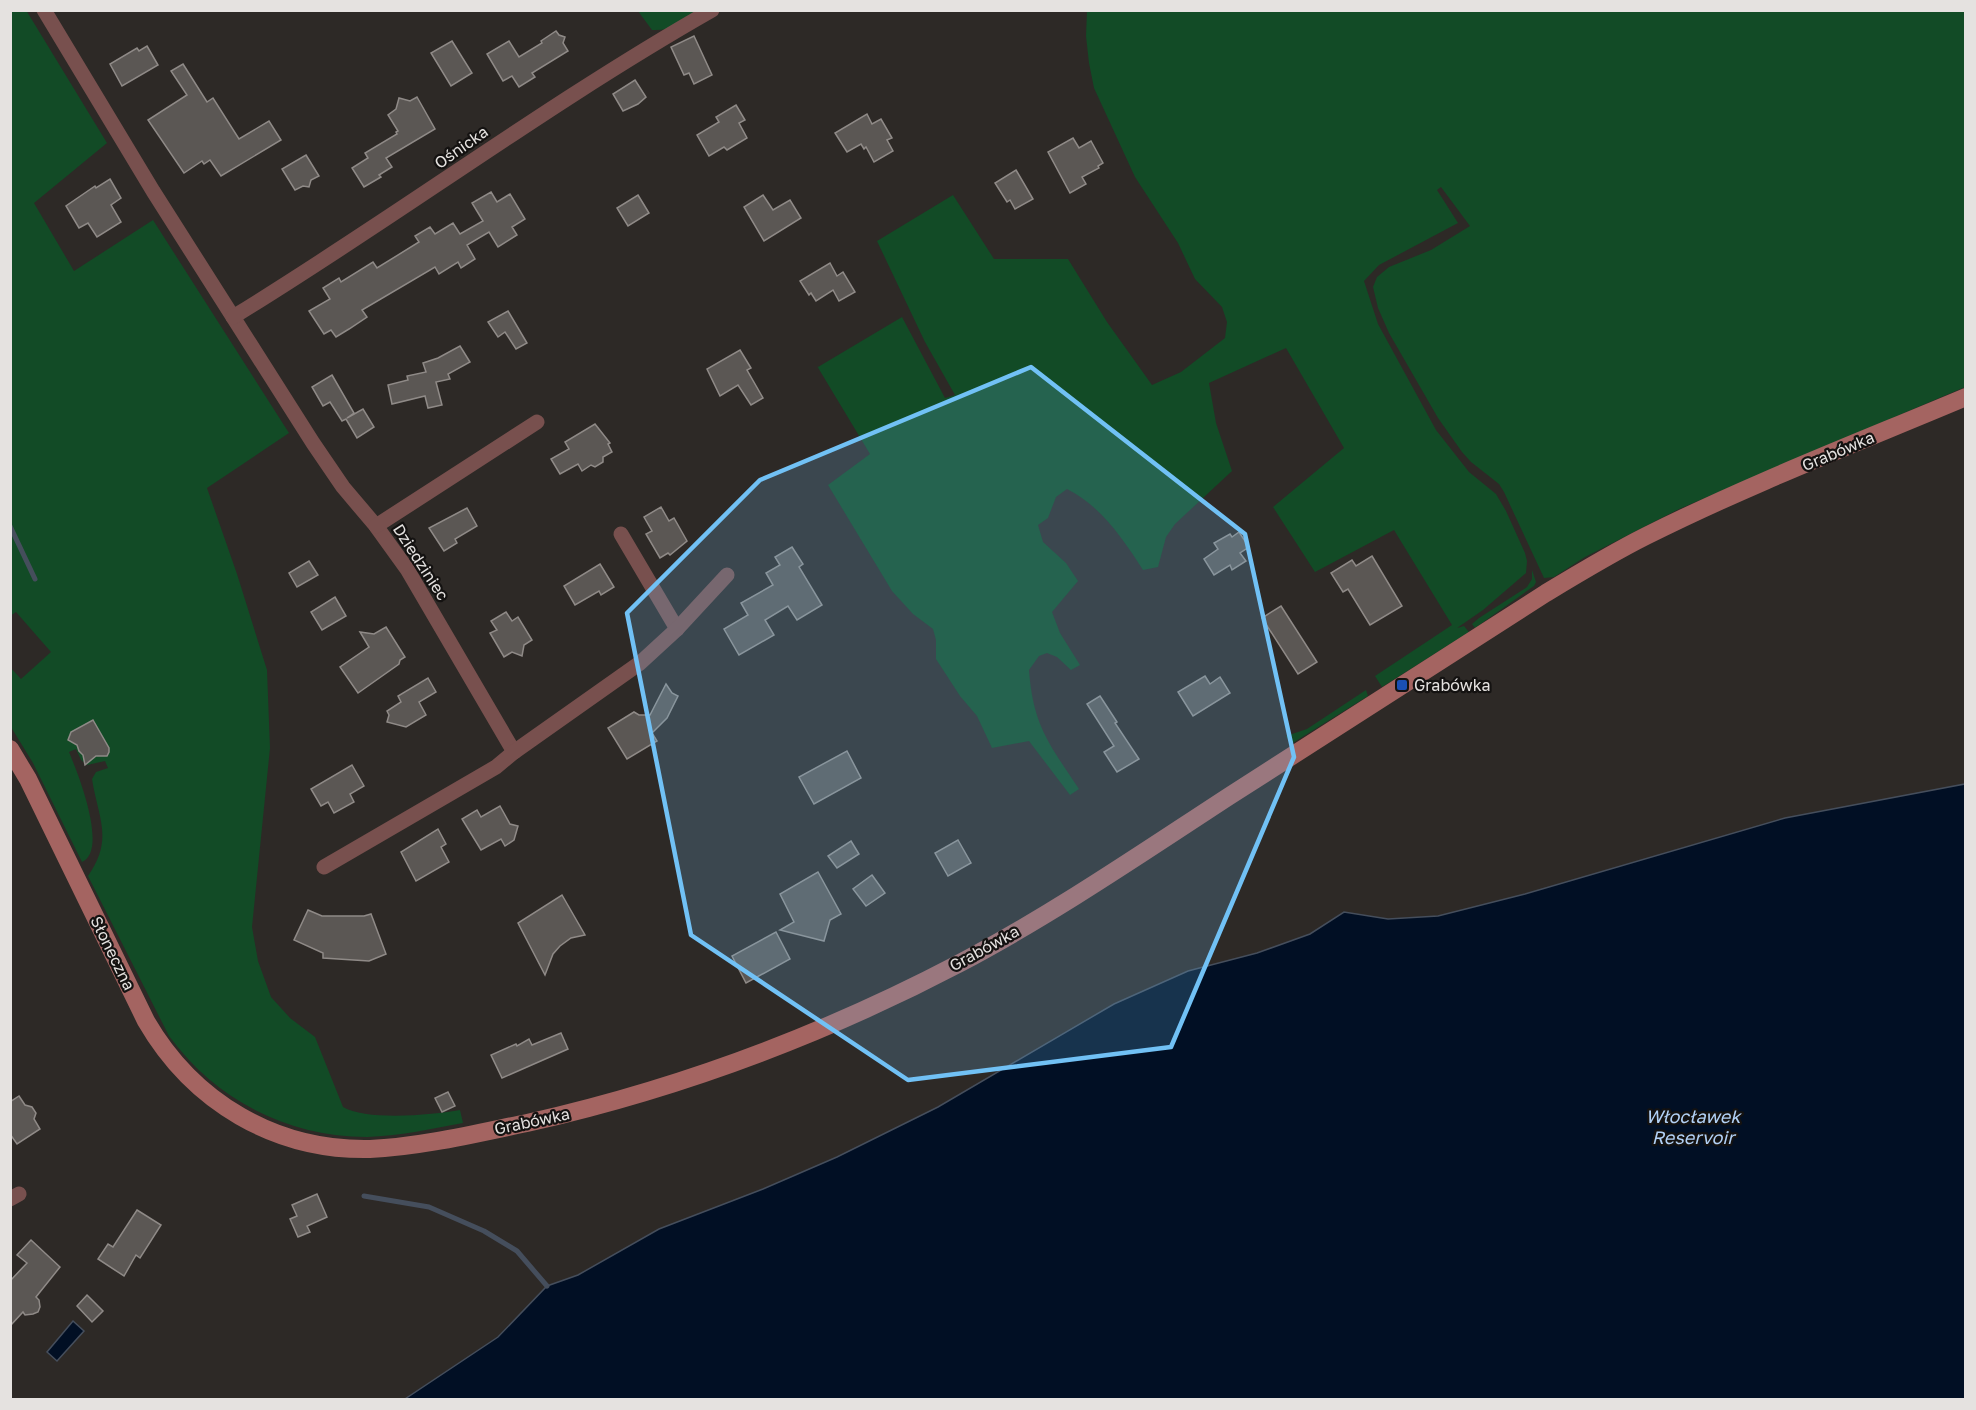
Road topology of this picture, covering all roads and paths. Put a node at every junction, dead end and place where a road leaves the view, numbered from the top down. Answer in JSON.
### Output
{"nodes":[{"id":1,"x":44,"y":10,"type":"edge"},
{"id":2,"x":712,"y":10,"type":"edge"},
{"id":3,"x":233,"y":317,"type":"junction"},
{"id":4,"x":1965,"y":397,"type":"edge"},
{"id":5,"x":537,"y":422,"type":"dead end"},
{"id":6,"x":376,"y":525,"type":"junction"},
{"id":7,"x":621,"y":534,"type":"dead end"},
{"id":8,"x":727,"y":575,"type":"dead end"},
{"id":9,"x":677,"y":629,"type":"junction"},
{"id":10,"x":10,"y":749,"type":"edge"},
{"id":11,"x":514,"y":752,"type":"junction"},
{"id":12,"x":324,"y":867,"type":"dead end"},
{"id":13,"x":255,"y":1124,"type":"joint"}],
"edges":[{"from":1,"to":3,"type":"street"},
{"from":2,"to":3,"type":"street","name":"Ośnicka"},
{"from":3,"to":6,"type":"street"},
{"from":4,"to":13,"type":"street","name":"Grabówka"},
{"from":5,"to":6,"type":"street","name":"Dziedziniec"},
{"from":6,"to":11,"type":"street","name":"Dziedziniec"},
{"from":7,"to":9,"type":"street"},
{"from":8,"to":9,"type":"street"},
{"from":9,"to":11,"type":"street"},
{"from":10,"to":13,"type":"street","name":"Słoneczna"},
{"from":11,"to":12,"type":"street"}]}
